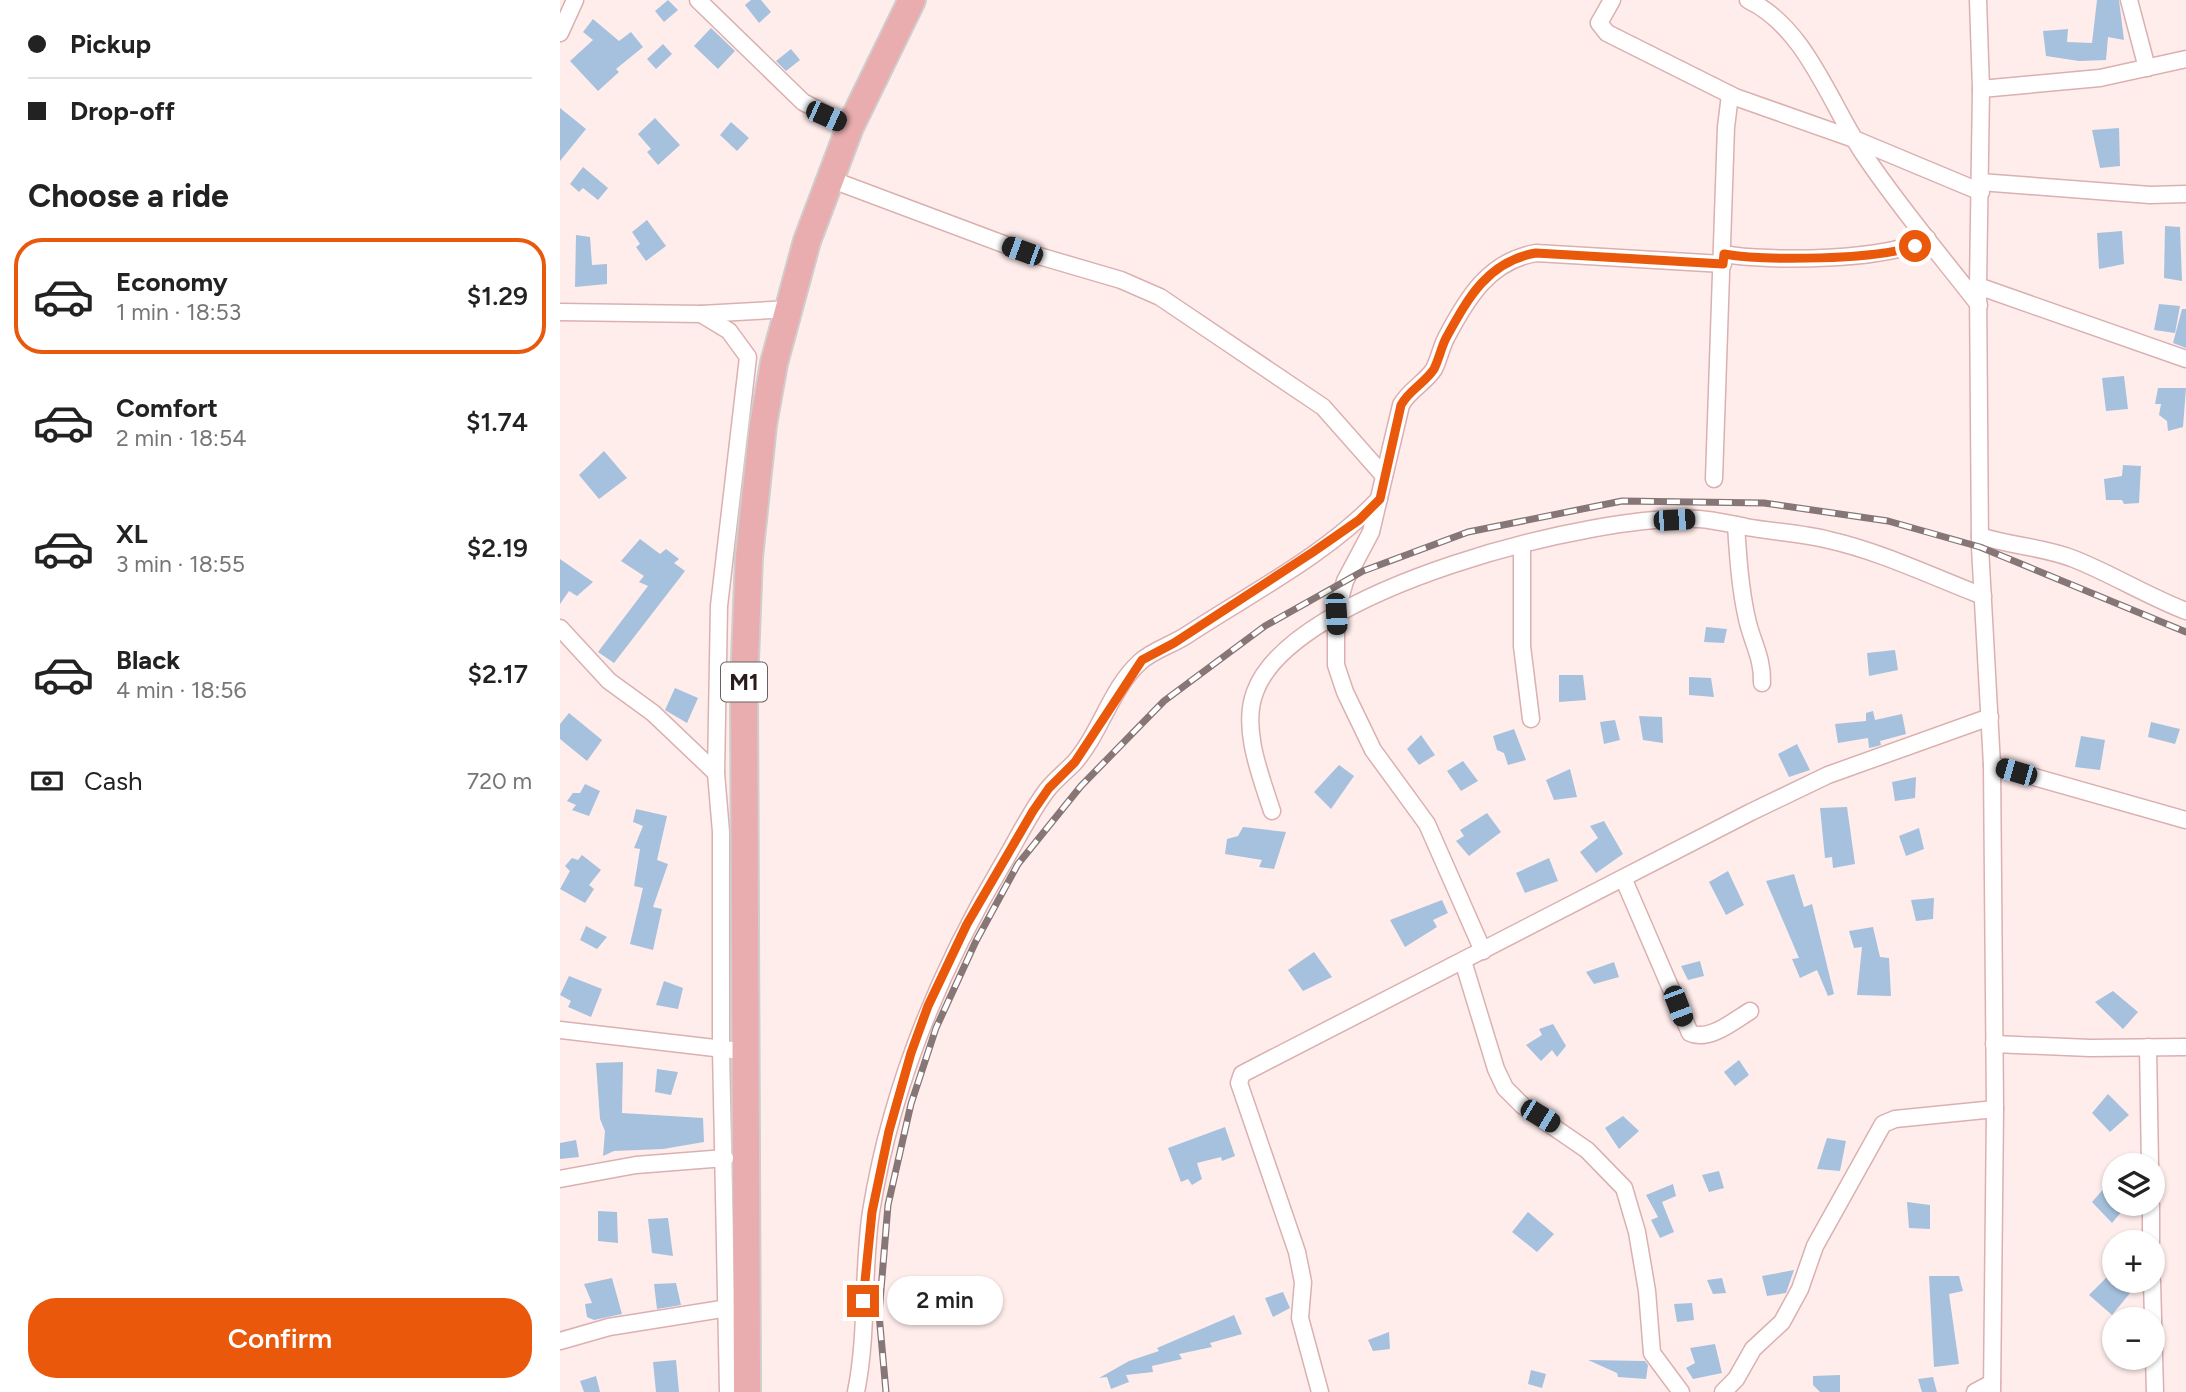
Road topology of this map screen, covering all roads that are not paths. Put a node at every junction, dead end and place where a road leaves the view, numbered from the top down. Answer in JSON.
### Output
{"nodes":[{"id":1,"x":575,"y":0,"type":"edge"},
{"id":2,"x":698,"y":0,"type":"edge"},
{"id":3,"x":912,"y":0,"type":"edge"},
{"id":4,"x":1612,"y":0,"type":"edge"},
{"id":5,"x":1748,"y":0,"type":"edge"},
{"id":6,"x":1978,"y":0,"type":"edge"},
{"id":7,"x":2129,"y":0,"type":"edge"},
{"id":8,"x":561,"y":26,"type":"edge"},
{"id":9,"x":2186,"y":59,"type":"edge"},
{"id":10,"x":2147,"y":68,"type":"junction"},
{"id":11,"x":1981,"y":89,"type":"junction"},
{"id":12,"x":1730,"y":95,"type":"junction"},
{"id":13,"x":850,"y":127,"type":"junction"},
{"id":14,"x":1854,"y":139,"type":"junction"},
{"id":15,"x":830,"y":179,"type":"junction"},
{"id":16,"x":1981,"y":187,"type":"junction"},
{"id":17,"x":2186,"y":194,"type":"edge"},
{"id":18,"x":1927,"y":238,"type":"junction"},
{"id":19,"x":1723,"y":259,"type":"junction"},
{"id":20,"x":1978,"y":286,"type":"junction"},
{"id":21,"x":1979,"y":304,"type":"junction"},
{"id":22,"x":789,"y":309,"type":"junction"},
{"id":23,"x":560,"y":312,"type":"edge"},
{"id":24,"x":702,"y":314,"type":"junction"},
{"id":25,"x":2186,"y":359,"type":"edge"},
{"id":26,"x":1384,"y":476,"type":"junction"},
{"id":27,"x":1714,"y":479,"type":"dead end"},
{"id":28,"x":1380,"y":499,"type":"junction"},
{"id":29,"x":1735,"y":525,"type":"junction"},
{"id":30,"x":1980,"y":536,"type":"junction"},
{"id":31,"x":1522,"y":545,"type":"junction"},
{"id":32,"x":1983,"y":596,"type":"junction"},
{"id":33,"x":2186,"y":611,"type":"edge"},
{"id":34,"x":1336,"y":614,"type":"junction"},
{"id":35,"x":560,"y":628,"type":"edge"},
{"id":36,"x":1762,"y":683,"type":"dead end"},
{"id":37,"x":1990,"y":717,"type":"junction"},
{"id":38,"x":1531,"y":719,"type":"dead end"},
{"id":39,"x":1992,"y":765,"type":"junction"},
{"id":40,"x":716,"y":772,"type":"junction"},
{"id":41,"x":1272,"y":811,"type":"dead end"},
{"id":42,"x":2186,"y":820,"type":"edge"},
{"id":43,"x":1624,"y":880,"type":"junction"},
{"id":44,"x":1483,"y":951,"type":"junction"},
{"id":45,"x":1463,"y":961,"type":"junction"},
{"id":46,"x":1751,"y":1011,"type":"dead end"},
{"id":47,"x":560,"y":1030,"type":"edge"},
{"id":48,"x":1994,"y":1044,"type":"junction"},
{"id":49,"x":2148,"y":1047,"type":"junction"},
{"id":50,"x":2186,"y":1047,"type":"edge"},
{"id":51,"x":733,"y":1051,"type":"junction"},
{"id":52,"x":1995,"y":1109,"type":"junction"},
{"id":53,"x":2150,"y":1153,"type":"edge"},
{"id":54,"x":725,"y":1158,"type":"junction"},
{"id":55,"x":560,"y":1179,"type":"edge"},
{"id":56,"x":2152,"y":1293,"type":"edge"},
{"id":57,"x":728,"y":1308,"type":"junction"},
{"id":58,"x":560,"y":1341,"type":"edge"},
{"id":59,"x":1992,"y":1387,"type":"edge"},
{"id":60,"x":728,"y":1392,"type":"edge"},
{"id":61,"x":747,"y":1392,"type":"edge"},
{"id":62,"x":856,"y":1392,"type":"edge"},
{"id":63,"x":1320,"y":1392,"type":"edge"},
{"id":64,"x":1681,"y":1392,"type":"edge"},
{"id":65,"x":1723,"y":1392,"type":"edge"},
{"id":66,"x":1975,"y":1392,"type":"edge"},
{"id":67,"x":2155,"y":1392,"type":"edge"}],
"edges":[{"from":1,"to":8,"type":"street"},
{"from":2,"to":13,"type":"street"},
{"from":3,"to":13,"type":"main road","number":"M1"},
{"from":4,"to":12,"type":"street"},
{"from":5,"to":14,"type":"street"},
{"from":6,"to":11,"type":"street"},
{"from":7,"to":10,"type":"street"},
{"from":9,"to":10,"type":"street"},
{"from":10,"to":11,"type":"street"},
{"from":11,"to":16,"type":"street"},
{"from":12,"to":14,"type":"street"},
{"from":12,"to":19,"type":"street"},
{"from":13,"to":15,"type":"main road","number":"M1"},
{"from":14,"to":16,"type":"street"},
{"from":14,"to":18,"type":"street"},
{"from":15,"to":22,"type":"main road","number":"M1"},
{"from":15,"to":26,"type":"street"},
{"from":16,"to":17,"type":"street"},
{"from":16,"to":20,"type":"street"},
{"from":18,"to":19,"type":"street"},
{"from":18,"to":21,"type":"street"},
{"from":19,"to":26,"type":"street"},
{"from":19,"to":27,"type":"street"},
{"from":20,"to":21,"type":"street"},
{"from":20,"to":25,"type":"street"},
{"from":21,"to":30,"type":"street"},
{"from":22,"to":24,"type":"street"},
{"from":22,"to":51,"type":"main road","number":"M1"},
{"from":23,"to":24,"type":"street"},
{"from":24,"to":40,"type":"street"},
{"from":26,"to":28,"type":"street"},
{"from":28,"to":34,"type":"street"},
{"from":28,"to":62,"type":"street"},
{"from":29,"to":31,"type":"street"},
{"from":29,"to":32,"type":"street"},
{"from":29,"to":36,"type":"street"},
{"from":30,"to":32,"type":"street"},
{"from":30,"to":33,"type":"street"},
{"from":31,"to":34,"type":"street"},
{"from":31,"to":38,"type":"street"},
{"from":32,"to":37,"type":"street"},
{"from":34,"to":41,"type":"street"},
{"from":34,"to":44,"type":"street"},
{"from":35,"to":40,"type":"street"},
{"from":37,"to":39,"type":"street"},
{"from":37,"to":43,"type":"street"},
{"from":39,"to":42,"type":"street"},
{"from":39,"to":48,"type":"street"},
{"from":40,"to":51,"type":"street"},
{"from":43,"to":44,"type":"street"},
{"from":43,"to":46,"type":"street"},
{"from":44,"to":45,"type":"street"},
{"from":45,"to":63,"type":"street"},
{"from":45,"to":64,"type":"street"},
{"from":47,"to":51,"type":"street"},
{"from":48,"to":49,"type":"street"},
{"from":48,"to":52,"type":"street"},
{"from":49,"to":50,"type":"street"},
{"from":49,"to":53,"type":"street"},
{"from":51,"to":54,"type":"street"},
{"from":51,"to":61,"type":"main road","number":"M1"},
{"from":52,"to":59,"type":"street"},
{"from":52,"to":65,"type":"street"},
{"from":54,"to":55,"type":"street"},
{"from":54,"to":57,"type":"street"},
{"from":56,"to":67,"type":"street"},
{"from":57,"to":58,"type":"street"},
{"from":57,"to":60,"type":"street"},
{"from":59,"to":66,"type":"street"}]}
